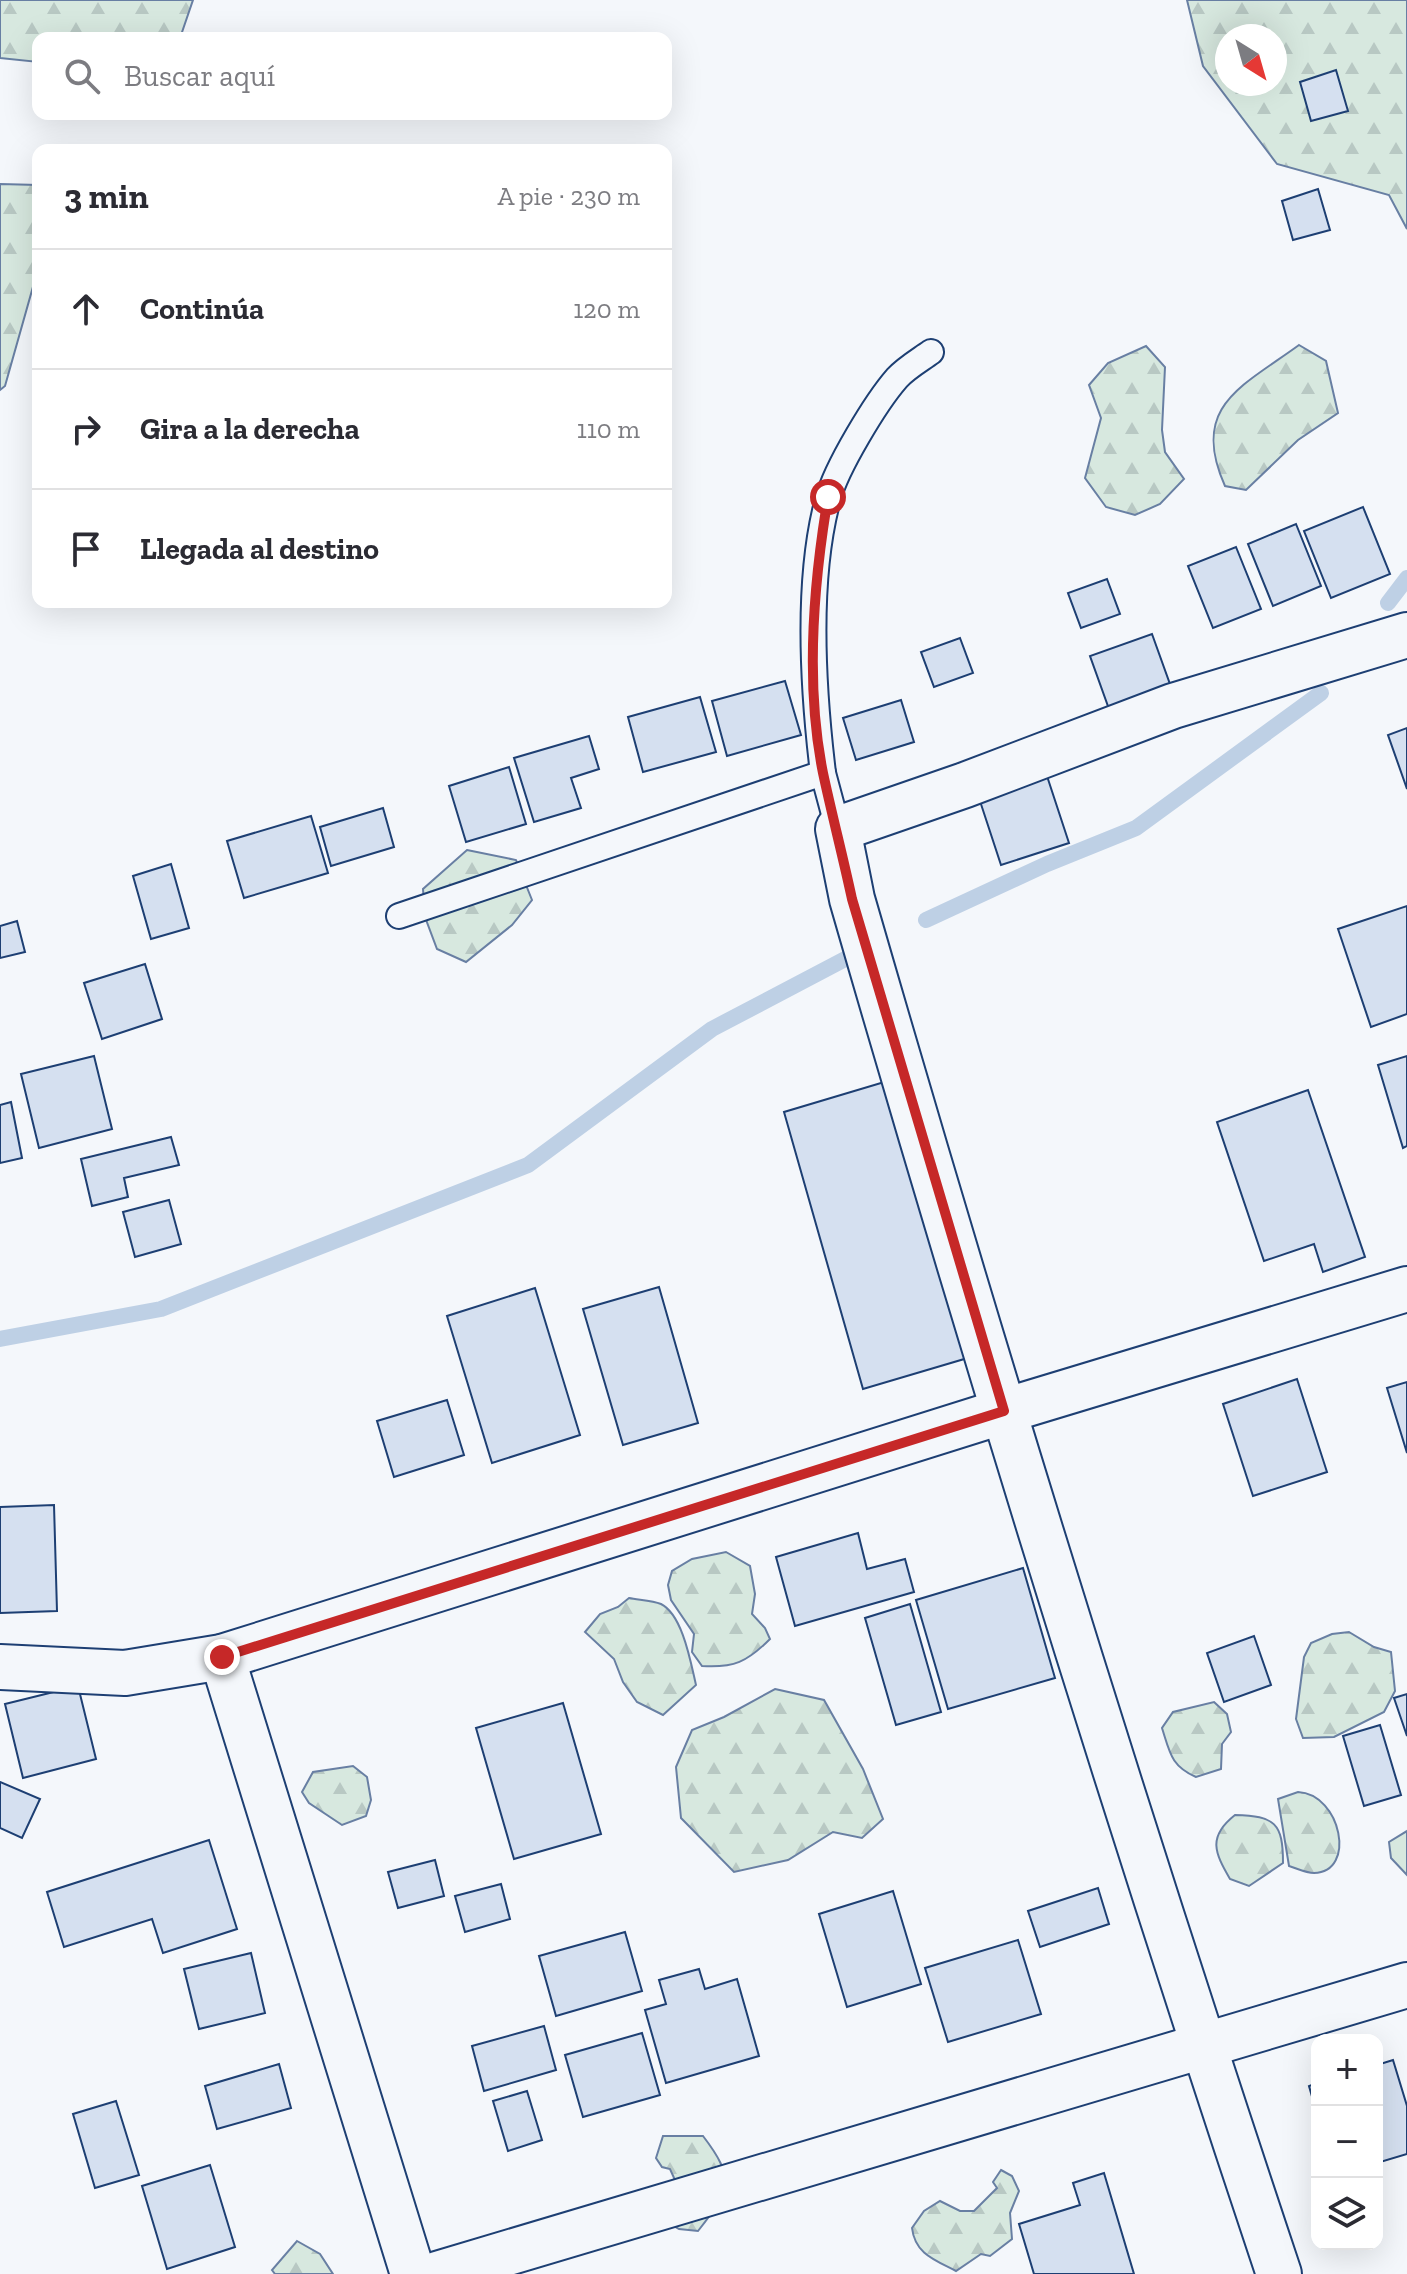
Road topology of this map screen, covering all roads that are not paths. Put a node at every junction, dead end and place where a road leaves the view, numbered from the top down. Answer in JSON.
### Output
{"nodes":[{"id":1,"x":931,"y":352,"type":"dead end"},
{"id":2,"x":1407,"y":635,"type":"edge"},
{"id":3,"x":823,"y":773,"type":"junction"},
{"id":4,"x":838,"y":829,"type":"junction"},
{"id":5,"x":399,"y":916,"type":"dead end"},
{"id":6,"x":1407,"y":1289,"type":"edge"},
{"id":7,"x":1004,"y":1411,"type":"junction"},
{"id":8,"x":222,"y":1657,"type":"junction"},
{"id":9,"x":0,"y":1667,"type":"edge"},
{"id":10,"x":1407,"y":1985,"type":"edge"},
{"id":11,"x":1203,"y":2046,"type":"junction"},
{"id":12,"x":413,"y":2274,"type":"edge"},
{"id":13,"x":437,"y":2274,"type":"edge"},
{"id":14,"x":1279,"y":2274,"type":"edge"}],
"edges":[{"from":1,"to":3,"type":"lane"},
{"from":2,"to":4,"type":"street"},
{"from":3,"to":4,"type":"lane"},
{"from":3,"to":5,"type":"lane"},
{"from":4,"to":7,"type":"street"},
{"from":6,"to":7,"type":"street"},
{"from":7,"to":8,"type":"street"},
{"from":7,"to":11,"type":"street"},
{"from":8,"to":9,"type":"street"},
{"from":8,"to":12,"type":"street"},
{"from":10,"to":11,"type":"street"},
{"from":11,"to":13,"type":"street"},
{"from":11,"to":14,"type":"street"}]}
